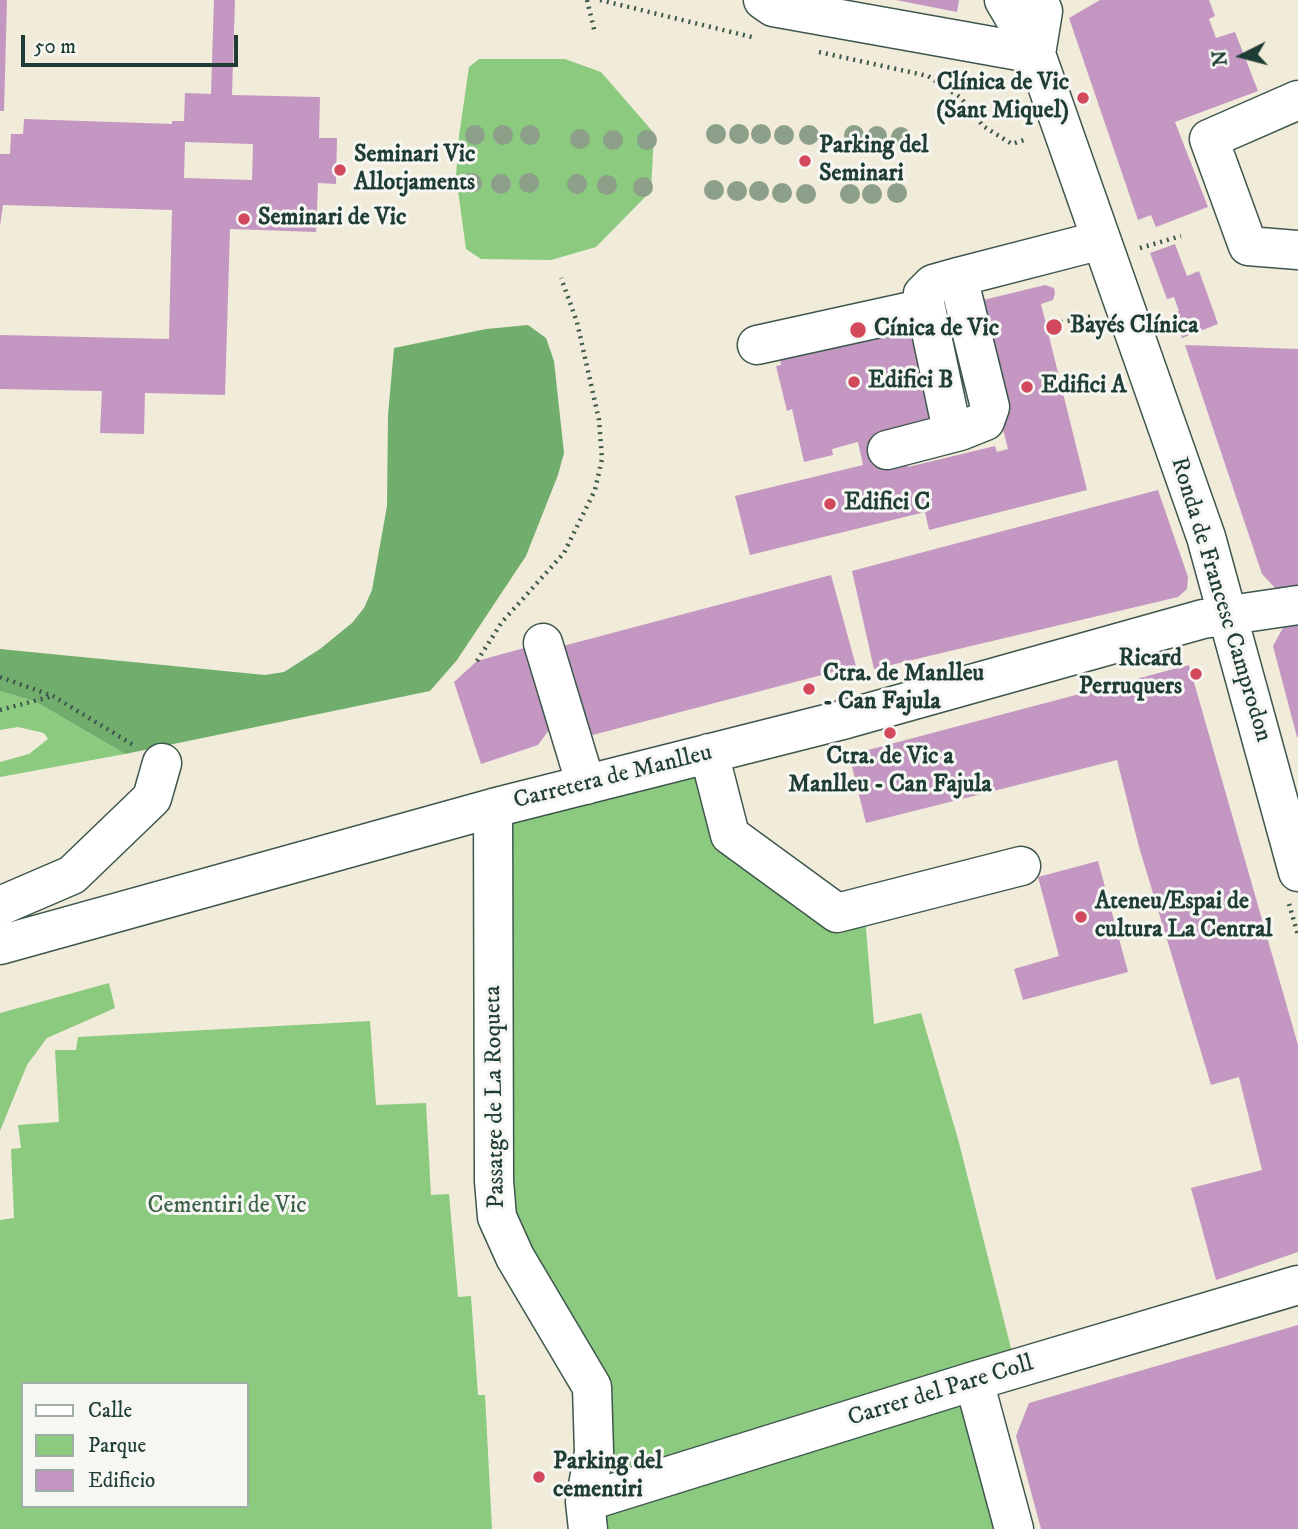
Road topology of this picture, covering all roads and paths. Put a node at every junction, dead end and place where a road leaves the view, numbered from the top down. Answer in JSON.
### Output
{"nodes":[{"id":1,"x":587,"y":0,"type":"edge"},
{"id":2,"x":600,"y":0,"type":"edge"},
{"id":3,"x":763,"y":0,"type":"edge"},
{"id":4,"x":1004,"y":0,"type":"edge"},
{"id":5,"x":1047,"y":4,"type":"edge"},
{"id":6,"x":595,"y":33,"type":"dead end"},
{"id":7,"x":761,"y":39,"type":"dead end"},
{"id":8,"x":815,"y":51,"type":"dead end"},
{"id":9,"x":1036,"y":54,"type":"junction"},
{"id":10,"x":1298,"y":100,"type":"edge"},
{"id":11,"x":1024,"y":140,"type":"dead end"},
{"id":12,"x":1181,"y":236,"type":"dead end"},
{"id":13,"x":1101,"y":240,"type":"junction"},
{"id":14,"x":1140,"y":248,"type":"dead end"},
{"id":15,"x":1298,"y":250,"type":"edge"},
{"id":16,"x":958,"y":277,"type":"junction"},
{"id":17,"x":561,"y":278,"type":"dead end"},
{"id":18,"x":925,"y":307,"type":"junction"},
{"id":19,"x":1097,"y":315,"type":"dead end"},
{"id":20,"x":1047,"y":326,"type":"dead end"},
{"id":21,"x":757,"y":345,"type":"dead end"},
{"id":22,"x":960,"y":431,"type":"junction"},
{"id":23,"x":887,"y":450,"type":"dead end"},
{"id":24,"x":1298,"y":605,"type":"edge"},
{"id":25,"x":1227,"y":614,"type":"junction"},
{"id":26,"x":543,"y":643,"type":"dead end"},
{"id":27,"x":477,"y":661,"type":"dead end"},
{"id":28,"x":0,"y":677,"type":"edge"},
{"id":29,"x":53,"y":695,"type":"junction"},
{"id":30,"x":0,"y":710,"type":"edge"},
{"id":31,"x":709,"y":753,"type":"junction"},
{"id":32,"x":162,"y":763,"type":"joint"},
{"id":33,"x":586,"y":785,"type":"junction"},
{"id":34,"x":493,"y":808,"type":"junction"},
{"id":35,"x":1020,"y":866,"type":"dead end"},
{"id":36,"x":1298,"y":872,"type":"edge"},
{"id":37,"x":0,"y":906,"type":"edge"},
{"id":38,"x":0,"y":945,"type":"edge"},
{"id":39,"x":1298,"y":1285,"type":"edge"},
{"id":40,"x":974,"y":1381,"type":"junction"},
{"id":41,"x":586,"y":1515,"type":"edge"},
{"id":42,"x":1014,"y":1529,"type":"edge"}],
"edges":[{"from":1,"to":6,"type":"path"},
{"from":2,"to":7,"type":"path"},
{"from":3,"to":9,"type":"street"},
{"from":4,"to":9,"type":"street","name":"Ronda de Francesc Camprodon"},
{"from":5,"to":9,"type":"street"},
{"from":8,"to":11,"type":"path"},
{"from":9,"to":13,"type":"street","name":"Ronda de Francesc Camprodon"},
{"from":10,"to":15,"type":"street"},
{"from":12,"to":14,"type":"path"},
{"from":13,"to":16,"type":"street"},
{"from":13,"to":25,"type":"street","name":"Ronda de Francesc Camprodon"},
{"from":16,"to":18,"type":"street"},
{"from":16,"to":22,"type":"street"},
{"from":17,"to":27,"type":"path"},
{"from":18,"to":21,"type":"street"},
{"from":18,"to":22,"type":"street"},
{"from":19,"to":20,"type":"path"},
{"from":22,"to":23,"type":"street"},
{"from":24,"to":25,"type":"street","name":"Carretera de Manlleu"},
{"from":25,"to":31,"type":"street","name":"Carretera de Manlleu"},
{"from":25,"to":36,"type":"street","name":"Ronda de Francesc Camprodon"},
{"from":26,"to":33,"type":"street"},
{"from":28,"to":29,"type":"path"},
{"from":29,"to":30,"type":"path"},
{"from":29,"to":32,"type":"path"},
{"from":31,"to":33,"type":"street","name":"Carretera de Manlleu"},
{"from":31,"to":35,"type":"street"},
{"from":32,"to":37,"type":"street"},
{"from":33,"to":34,"type":"street","name":"Carretera de Manlleu"},
{"from":34,"to":38,"type":"street","name":"Carretera de Manlleu"},
{"from":34,"to":41,"type":"street","name":"Passatge de La Roqueta"},
{"from":39,"to":40,"type":"street","name":"Carrer del Pare Coll"},
{"from":40,"to":41,"type":"street","name":"Carrer del Pare Coll"},
{"from":40,"to":42,"type":"street"}]}
